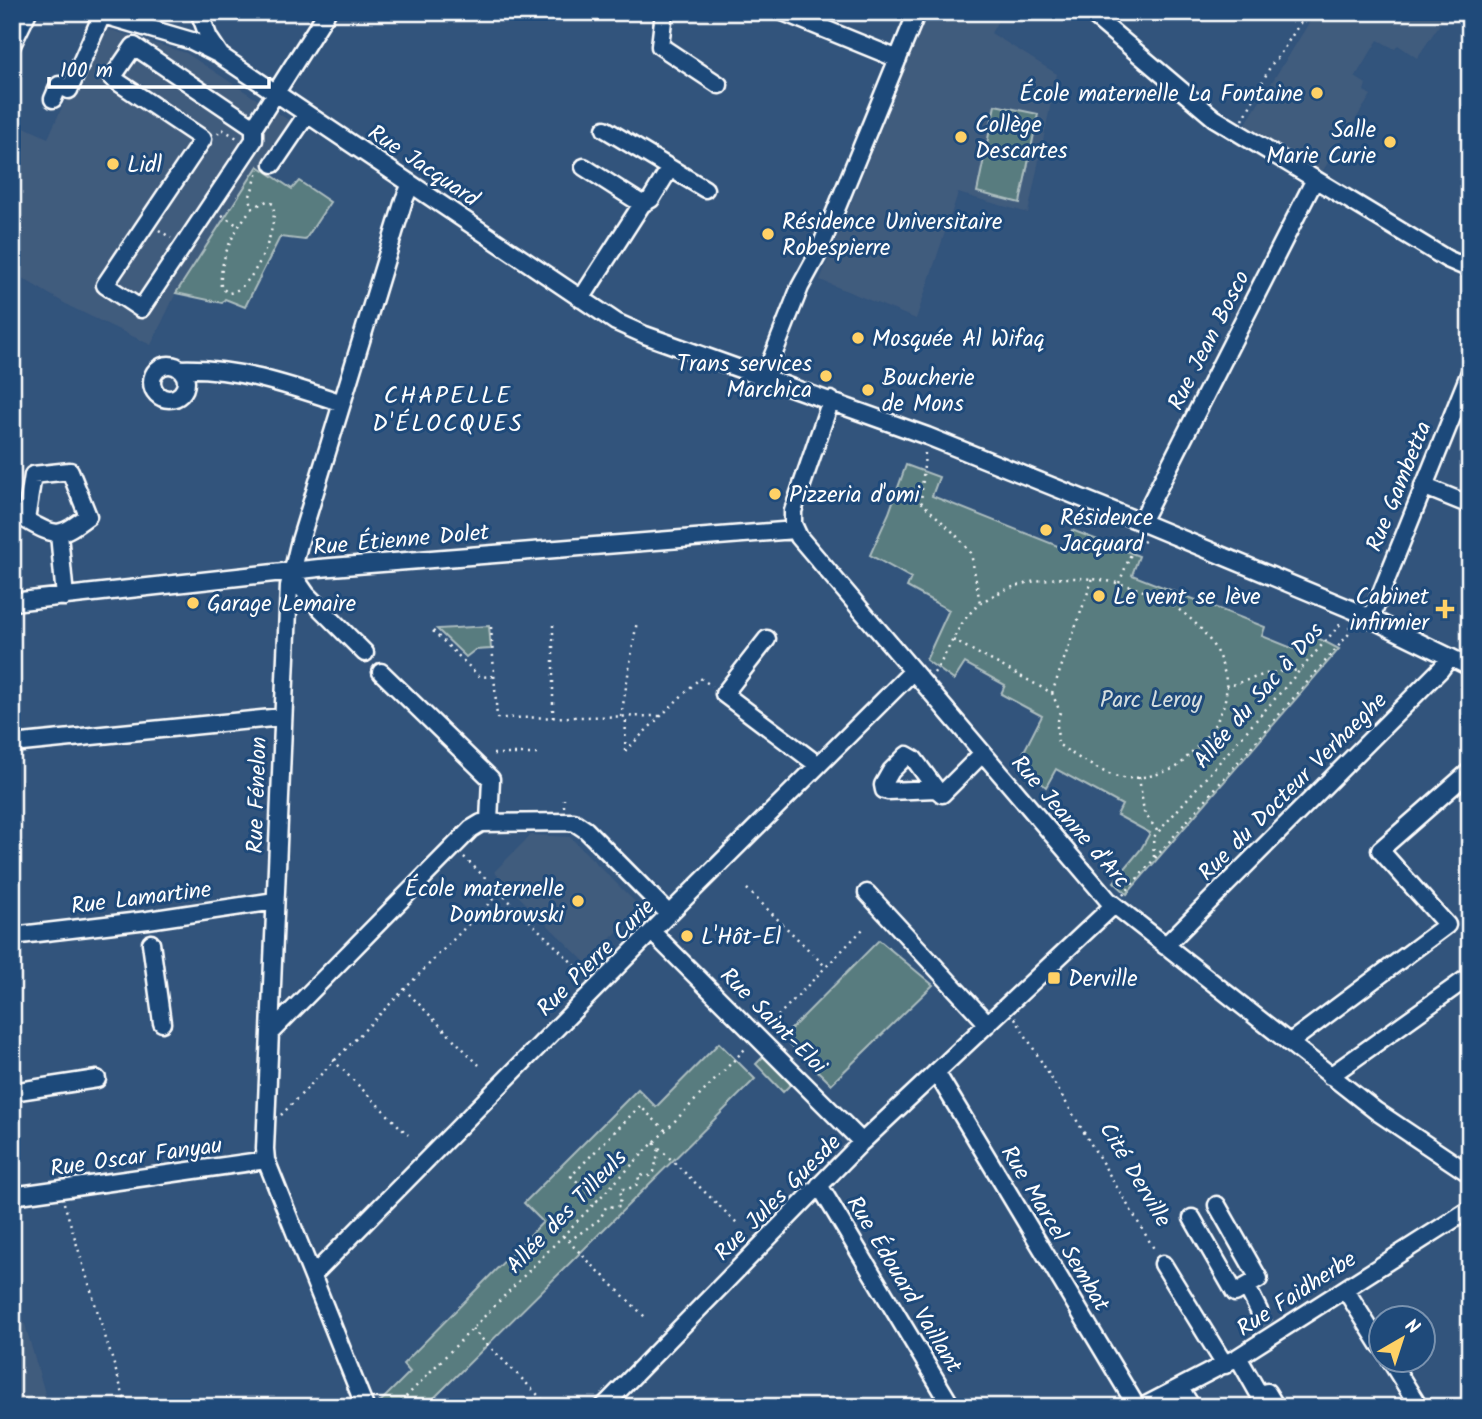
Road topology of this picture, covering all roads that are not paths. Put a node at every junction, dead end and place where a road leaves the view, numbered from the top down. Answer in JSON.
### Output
{"nodes":[{"id":1,"x":28,"y":12,"type":"edge"},
{"id":2,"x":199,"y":12,"type":"edge"},
{"id":3,"x":327,"y":12,"type":"edge"},
{"id":4,"x":664,"y":12,"type":"edge"},
{"id":5,"x":783,"y":12,"type":"edge"},
{"id":6,"x":917,"y":12,"type":"edge"},
{"id":7,"x":1088,"y":12,"type":"edge"},
{"id":8,"x":98,"y":14,"type":"edge"},
{"id":9,"x":12,"y":46,"type":"edge"},
{"id":10,"x":221,"y":56,"type":"junction"},
{"id":11,"x":898,"y":59,"type":"junction"},
{"id":12,"x":719,"y":85,"type":"dead end"},
{"id":13,"x":276,"y":93,"type":"junction"},
{"id":14,"x":53,"y":99,"type":"dead end"},
{"id":15,"x":307,"y":114,"type":"junction"},
{"id":16,"x":254,"y":127,"type":"junction"},
{"id":17,"x":605,"y":129,"type":"dead end"},
{"id":18,"x":267,"y":164,"type":"road end"},
{"id":19,"x":584,"y":167,"type":"dead end"},
{"id":20,"x":670,"y":168,"type":"junction"},
{"id":21,"x":1315,"y":179,"type":"junction"},
{"id":22,"x":411,"y":184,"type":"junction"},
{"id":23,"x":705,"y":189,"type":"dead end"},
{"id":24,"x":642,"y":204,"type":"junction"},
{"id":25,"x":1470,"y":269,"type":"edge"},
{"id":26,"x":581,"y":299,"type":"junction"},
{"id":27,"x":180,"y":369,"type":"dead end"},
{"id":28,"x":1470,"y":372,"type":"edge"},
{"id":29,"x":764,"y":377,"type":"junction"},
{"id":30,"x":831,"y":400,"type":"junction"},
{"id":31,"x":342,"y":403,"type":"junction"},
{"id":32,"x":1423,"y":486,"type":"junction"},
{"id":33,"x":1470,"y":505,"type":"edge"},
{"id":34,"x":1142,"y":522,"type":"junction"},
{"id":35,"x":795,"y":530,"type":"junction"},
{"id":36,"x":59,"y":534,"type":"junction"},
{"id":37,"x":291,"y":572,"type":"junction"},
{"id":38,"x":65,"y":597,"type":"junction"},
{"id":39,"x":12,"y":602,"type":"edge"},
{"id":40,"x":1371,"y":618,"type":"junction"},
{"id":41,"x":767,"y":639,"type":"dead end"},
{"id":42,"x":365,"y":653,"type":"dead end"},
{"id":43,"x":1450,"y":657,"type":"junction"},
{"id":44,"x":1470,"y":667,"type":"edge"},
{"id":45,"x":381,"y":672,"type":"dead end"},
{"id":46,"x":912,"y":672,"type":"junction"},
{"id":47,"x":282,"y":717,"type":"junction"},
{"id":48,"x":12,"y":744,"type":"edge"},
{"id":49,"x":982,"y":754,"type":"junction"},
{"id":50,"x":818,"y":765,"type":"junction"},
{"id":51,"x":1470,"y":771,"type":"edge"},
{"id":52,"x":936,"y":789,"type":"dead end"},
{"id":53,"x":489,"y":821,"type":"junction"},
{"id":54,"x":867,"y":893,"type":"dead end"},
{"id":55,"x":275,"y":901,"type":"junction"},
{"id":56,"x":1114,"y":905,"type":"junction"},
{"id":57,"x":669,"y":914,"type":"junction"},
{"id":58,"x":150,"y":931,"type":"junction"},
{"id":59,"x":652,"y":932,"type":"junction"},
{"id":60,"x":12,"y":936,"type":"edge"},
{"id":61,"x":1165,"y":946,"type":"junction"},
{"id":62,"x":1470,"y":976,"type":"edge"},
{"id":63,"x":162,"y":1023,"type":"dead end"},
{"id":64,"x":988,"y":1024,"type":"junction"},
{"id":65,"x":270,"y":1033,"type":"junction"},
{"id":66,"x":1289,"y":1043,"type":"junction"},
{"id":67,"x":936,"y":1072,"type":"junction"},
{"id":68,"x":1330,"y":1076,"type":"junction"},
{"id":69,"x":97,"y":1080,"type":"dead end"},
{"id":70,"x":12,"y":1092,"type":"edge"},
{"id":71,"x":862,"y":1142,"type":"junction"},
{"id":72,"x":266,"y":1160,"type":"junction"},
{"id":73,"x":1470,"y":1174,"type":"edge"},
{"id":74,"x":819,"y":1185,"type":"junction"},
{"id":75,"x":12,"y":1196,"type":"edge"},
{"id":76,"x":1217,"y":1205,"type":"dead end"},
{"id":77,"x":1470,"y":1209,"type":"edge"},
{"id":78,"x":1192,"y":1218,"type":"dead end"},
{"id":79,"x":1163,"y":1264,"type":"road end"},
{"id":80,"x":313,"y":1275,"type":"junction"},
{"id":81,"x":1247,"y":1287,"type":"junction"},
{"id":82,"x":1345,"y":1289,"type":"junction"},
{"id":83,"x":1259,"y":1311,"type":"tunnel mouth"},
{"id":84,"x":1366,"y":1322,"type":"edge"},
{"id":85,"x":1232,"y":1361,"type":"junction"},
{"id":86,"x":1399,"y":1374,"type":"edge"},
{"id":87,"x":1181,"y":1388,"type":"junction"},
{"id":88,"x":365,"y":1407,"type":"edge"},
{"id":89,"x":603,"y":1407,"type":"edge"},
{"id":90,"x":952,"y":1407,"type":"edge"},
{"id":91,"x":1137,"y":1407,"type":"edge"},
{"id":92,"x":1142,"y":1407,"type":"edge"},
{"id":93,"x":1192,"y":1407,"type":"edge"},
{"id":94,"x":1276,"y":1407,"type":"edge"},
{"id":95,"x":1419,"y":1407,"type":"edge"}],
"edges":[{"from":1,"to":9,"type":"street"},
{"from":2,"to":10,"type":"street","name":"Rue Jacquard"},
{"from":3,"to":13,"type":"street"},
{"from":4,"to":12,"type":"street"},
{"from":5,"to":11,"type":"street"},
{"from":6,"to":11,"type":"street"},
{"from":7,"to":21,"type":"street"},
{"from":8,"to":10,"type":"street"},
{"from":8,"to":14,"type":"street"},
{"from":10,"to":13,"type":"street","name":"Rue Jacquard"},
{"from":11,"to":29,"type":"street"},
{"from":13,"to":15,"type":"street","name":"Rue Jacquard"},
{"from":13,"to":16,"type":"street"},
{"from":15,"to":18,"type":"street"},
{"from":15,"to":22,"type":"street","name":"Rue Jacquard"},
{"from":16,"to":16,"type":"street"},
{"from":17,"to":20,"type":"street"},
{"from":19,"to":24,"type":"street"},
{"from":20,"to":23,"type":"street"},
{"from":20,"to":24,"type":"street"},
{"from":21,"to":25,"type":"street"},
{"from":21,"to":34,"type":"street","name":"Rue Jean Bosco"},
{"from":22,"to":26,"type":"street","name":"Rue Jacquard"},
{"from":22,"to":31,"type":"street","name":"Rue Fénelon"},
{"from":24,"to":26,"type":"street"},
{"from":26,"to":29,"type":"street","name":"Rue Jacquard"},
{"from":27,"to":31,"type":"street"},
{"from":28,"to":32,"type":"street","name":"Rue Gambetta"},
{"from":29,"to":30,"type":"street","name":"Rue Jacquard"},
{"from":30,"to":34,"type":"street","name":"Rue Jacquard"},
{"from":30,"to":35,"type":"street"},
{"from":31,"to":37,"type":"street","name":"Rue Fénelon"},
{"from":32,"to":33,"type":"street"},
{"from":32,"to":40,"type":"street","name":"Rue Gambetta"},
{"from":34,"to":40,"type":"street","name":"Rue Jacquard"},
{"from":35,"to":37,"type":"street","name":"Rue Étienne Dolet"},
{"from":35,"to":46,"type":"street","name":"Rue Jeanne d'Arc"},
{"from":36,"to":36,"type":"street"},
{"from":36,"to":38,"type":"street"},
{"from":37,"to":38,"type":"street","name":"Rue Étienne Dolet"},
{"from":37,"to":42,"type":"street"},
{"from":37,"to":47,"type":"street","name":"Rue Fénelon"},
{"from":38,"to":39,"type":"street","name":"Rue Étienne Dolet"},
{"from":40,"to":43,"type":"street","name":"Rue Jacquard"},
{"from":41,"to":50,"type":"street"},
{"from":43,"to":44,"type":"street","name":"Rue Jacquard"},
{"from":43,"to":61,"type":"street","name":"Rue du Docteur Verhaeghe"},
{"from":45,"to":53,"type":"street"},
{"from":46,"to":49,"type":"street","name":"Rue Jeanne d'Arc"},
{"from":46,"to":50,"type":"street","name":"Rue Pierre Curie"},
{"from":47,"to":48,"type":"street"},
{"from":47,"to":55,"type":"street","name":"Rue Fénelon"},
{"from":49,"to":52,"type":"street"},
{"from":49,"to":56,"type":"street","name":"Rue Jeanne d'Arc"},
{"from":50,"to":57,"type":"street","name":"Rue Pierre Curie"},
{"from":51,"to":66,"type":"street"},
{"from":53,"to":57,"type":"street"},
{"from":53,"to":65,"type":"street"},
{"from":54,"to":64,"type":"street"},
{"from":55,"to":58,"type":"street","name":"Rue Lamartine"},
{"from":55,"to":65,"type":"street","name":"Rue Fénelon"},
{"from":56,"to":61,"type":"street","name":"Rue Jeanne d'Arc"},
{"from":56,"to":64,"type":"street","name":"Rue Jules Guesde"},
{"from":57,"to":59,"type":"street","name":"Rue Pierre Curie"},
{"from":58,"to":60,"type":"street","name":"Rue Lamartine"},
{"from":58,"to":63,"type":"street"},
{"from":59,"to":71,"type":"street","name":"Rue Saint-Eloi"},
{"from":59,"to":80,"type":"street","name":"Rue Pierre Curie"},
{"from":61,"to":66,"type":"street","name":"Rue Jeanne d'Arc"},
{"from":62,"to":68,"type":"street"},
{"from":64,"to":67,"type":"street","name":"Rue Jules Guesde"},
{"from":65,"to":72,"type":"street","name":"Rue Fénelon"},
{"from":66,"to":68,"type":"street","name":"Rue Jeanne d'Arc"},
{"from":67,"to":71,"type":"street","name":"Rue Jules Guesde"},
{"from":67,"to":91,"type":"street","name":"Rue Marcel Sembat"},
{"from":68,"to":73,"type":"street","name":"Rue Jeanne d'Arc"},
{"from":69,"to":70,"type":"street"},
{"from":71,"to":74,"type":"street","name":"Rue Jules Guesde"},
{"from":72,"to":75,"type":"street","name":"Rue Oscar Fanyau"},
{"from":72,"to":80,"type":"street","name":"Rue Fénelon"},
{"from":74,"to":89,"type":"street","name":"Rue Jules Guesde"},
{"from":74,"to":90,"type":"street","name":"Rue Édouard Vaillant"},
{"from":76,"to":81,"type":"street"},
{"from":77,"to":82,"type":"street","name":"Rue Faidherbe"},
{"from":78,"to":81,"type":"street"},
{"from":79,"to":85,"type":"street","name":"Cité Derville"},
{"from":80,"to":88,"type":"street","name":"Rue Fénelon"},
{"from":81,"to":83,"type":"street"},
{"from":82,"to":84,"type":"street"},
{"from":82,"to":85,"type":"street","name":"Rue Faidherbe"},
{"from":85,"to":87,"type":"street","name":"Rue Faidherbe"},
{"from":85,"to":94,"type":"street","name":"Cité Derville"},
{"from":86,"to":95,"type":"street"},
{"from":87,"to":92,"type":"street","name":"Rue Faidherbe"},
{"from":87,"to":93,"type":"street"}]}
